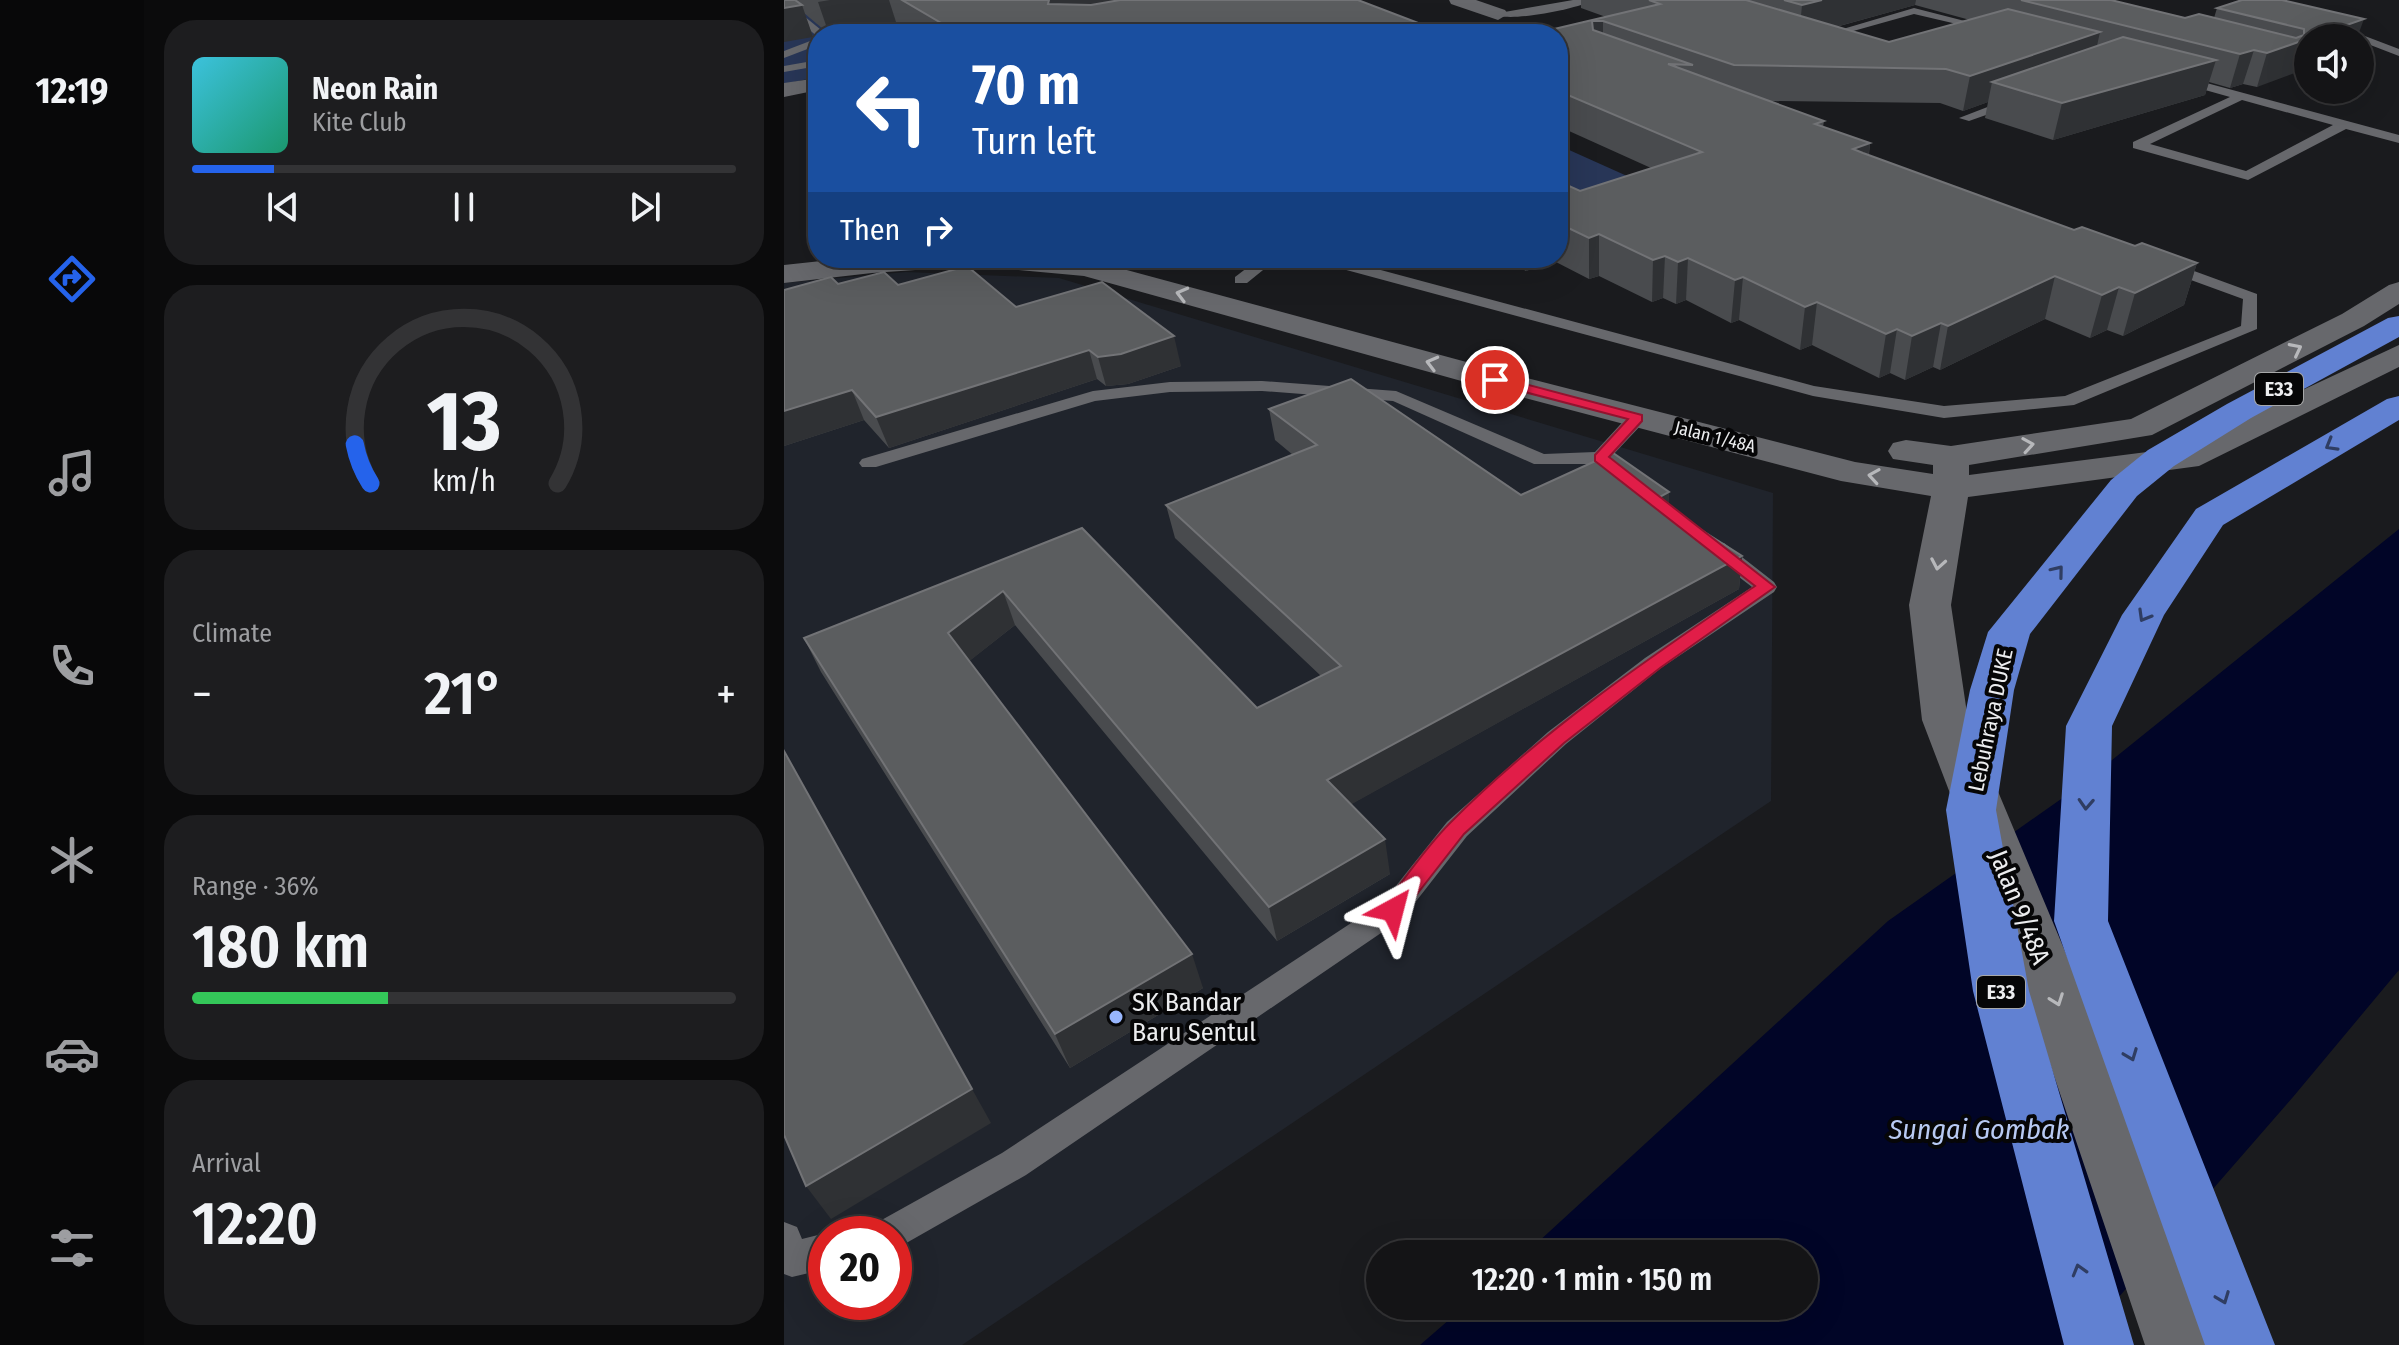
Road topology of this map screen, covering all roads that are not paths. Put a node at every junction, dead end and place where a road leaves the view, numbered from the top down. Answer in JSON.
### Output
{"nodes":[{"id":1,"x":1458,"y":0,"type":"edge"},
{"id":2,"x":1588,"y":0,"type":"edge"},
{"id":3,"x":784,"y":5,"type":"edge"},
{"id":4,"x":1498,"y":14,"type":"joint"},
{"id":5,"x":2313,"y":20,"type":"edge"},
{"id":6,"x":808,"y":24,"type":"edge"},
{"id":7,"x":1975,"y":42,"type":"edge"},
{"id":8,"x":808,"y":45,"type":"edge"},
{"id":9,"x":1828,"y":52,"type":"edge"},
{"id":10,"x":2399,"y":53,"type":"edge"},
{"id":11,"x":784,"y":55,"type":"edge"},
{"id":12,"x":808,"y":65,"type":"edge"},
{"id":13,"x":784,"y":69,"type":"edge"},
{"id":14,"x":2159,"y":74,"type":"edge"},
{"id":15,"x":808,"y":86,"type":"edge"},
{"id":16,"x":784,"y":90,"type":"edge"},
{"id":17,"x":2034,"y":93,"type":"edge"},
{"id":18,"x":2242,"y":96,"type":"junction"},
{"id":19,"x":1965,"y":118,"type":"edge"},
{"id":20,"x":2345,"y":124,"type":"junction"},
{"id":21,"x":2399,"y":139,"type":"edge"},
{"id":22,"x":808,"y":254,"type":"edge"},
{"id":23,"x":784,"y":258,"type":"edge"},
{"id":24,"x":2147,"y":259,"type":"edge"},
{"id":25,"x":837,"y":268,"type":"edge"},
{"id":26,"x":1086,"y":268,"type":"edge"},
{"id":27,"x":1213,"y":268,"type":"edge"},
{"id":28,"x":1257,"y":268,"type":"edge"},
{"id":29,"x":1355,"y":268,"type":"edge"},
{"id":30,"x":784,"y":274,"type":"edge"},
{"id":31,"x":1241,"y":280,"type":"junction"},
{"id":32,"x":1270,"y":288,"type":"dead end"},
{"id":33,"x":2399,"y":291,"type":"edge"},
{"id":34,"x":2399,"y":325,"type":"edge"},
{"id":35,"x":1434,"y":334,"type":"dead end"},
{"id":36,"x":2399,"y":355,"type":"edge"},
{"id":37,"x":2399,"y":406,"type":"edge"},
{"id":38,"x":1637,"y":418,"type":"junction"},
{"id":39,"x":1600,"y":458,"type":"junction"},
{"id":40,"x":869,"y":463,"type":"dead end"},
{"id":41,"x":1951,"y":472,"type":"junction"},
{"id":42,"x":1648,"y":495,"type":"edge"},
{"id":43,"x":1695,"y":531,"type":"edge"},
{"id":44,"x":912,"y":1222,"type":"edge"},
{"id":45,"x":784,"y":1239,"type":"edge"},
{"id":46,"x":808,"y":1255,"type":"edge"},
{"id":47,"x":2099,"y":1345,"type":"edge"},
{"id":48,"x":2180,"y":1345,"type":"edge"},
{"id":49,"x":2240,"y":1345,"type":"edge"}],
"edges":[{"from":1,"to":4,"type":"main road"},
{"from":2,"to":4,"type":"lane"},
{"from":3,"to":6,"type":"lane"},
{"from":5,"to":10,"type":"lane"},
{"from":7,"to":9,"type":"lane"},
{"from":8,"to":11,"type":"lane"},
{"from":12,"to":13,"type":"lane"},
{"from":14,"to":18,"type":"lane"},
{"from":15,"to":16,"type":"main road"},
{"from":17,"to":19,"type":"lane"},
{"from":18,"to":20,"type":"lane"},
{"from":18,"to":20,"type":"lane"},
{"from":20,"to":21,"type":"lane"},
{"from":22,"to":23,"type":"main road"},
{"from":24,"to":29,"type":"lane"},
{"from":25,"to":30,"type":"main road","name":"Jalan 1/48A","one_way":true},
{"from":38,"to":26,"type":"main road","name":"Jalan 1/48A","one_way":true},
{"from":27,"to":31,"type":"main road"},
{"from":28,"to":31,"type":"lane"},
{"from":31,"to":32,"type":"main road"},
{"from":41,"to":33,"type":"main road","name":"Jalan 1/48A","one_way":true},
{"from":47,"to":34,"type":"highway","name":"Lebuhraya DUKE","number":"E33","one_way":true},
{"from":35,"to":41,"type":"main road","name":"Jalan 1/48A"},
{"from":36,"to":41,"type":"main road","name":"Jalan 1/48A"},
{"from":37,"to":49,"type":"highway","one_way":true},
{"from":38,"to":39,"type":"lane"},
{"from":41,"to":38,"type":"main road","name":"Jalan 1/48A","one_way":true},
{"from":39,"to":40,"type":"lane"},
{"from":39,"to":42,"type":"lane"},
{"from":41,"to":48,"type":"main road","name":"Jalan 9/48A","one_way":true},
{"from":43,"to":44,"type":"lane"},
{"from":45,"to":46,"type":"lane"}]}
